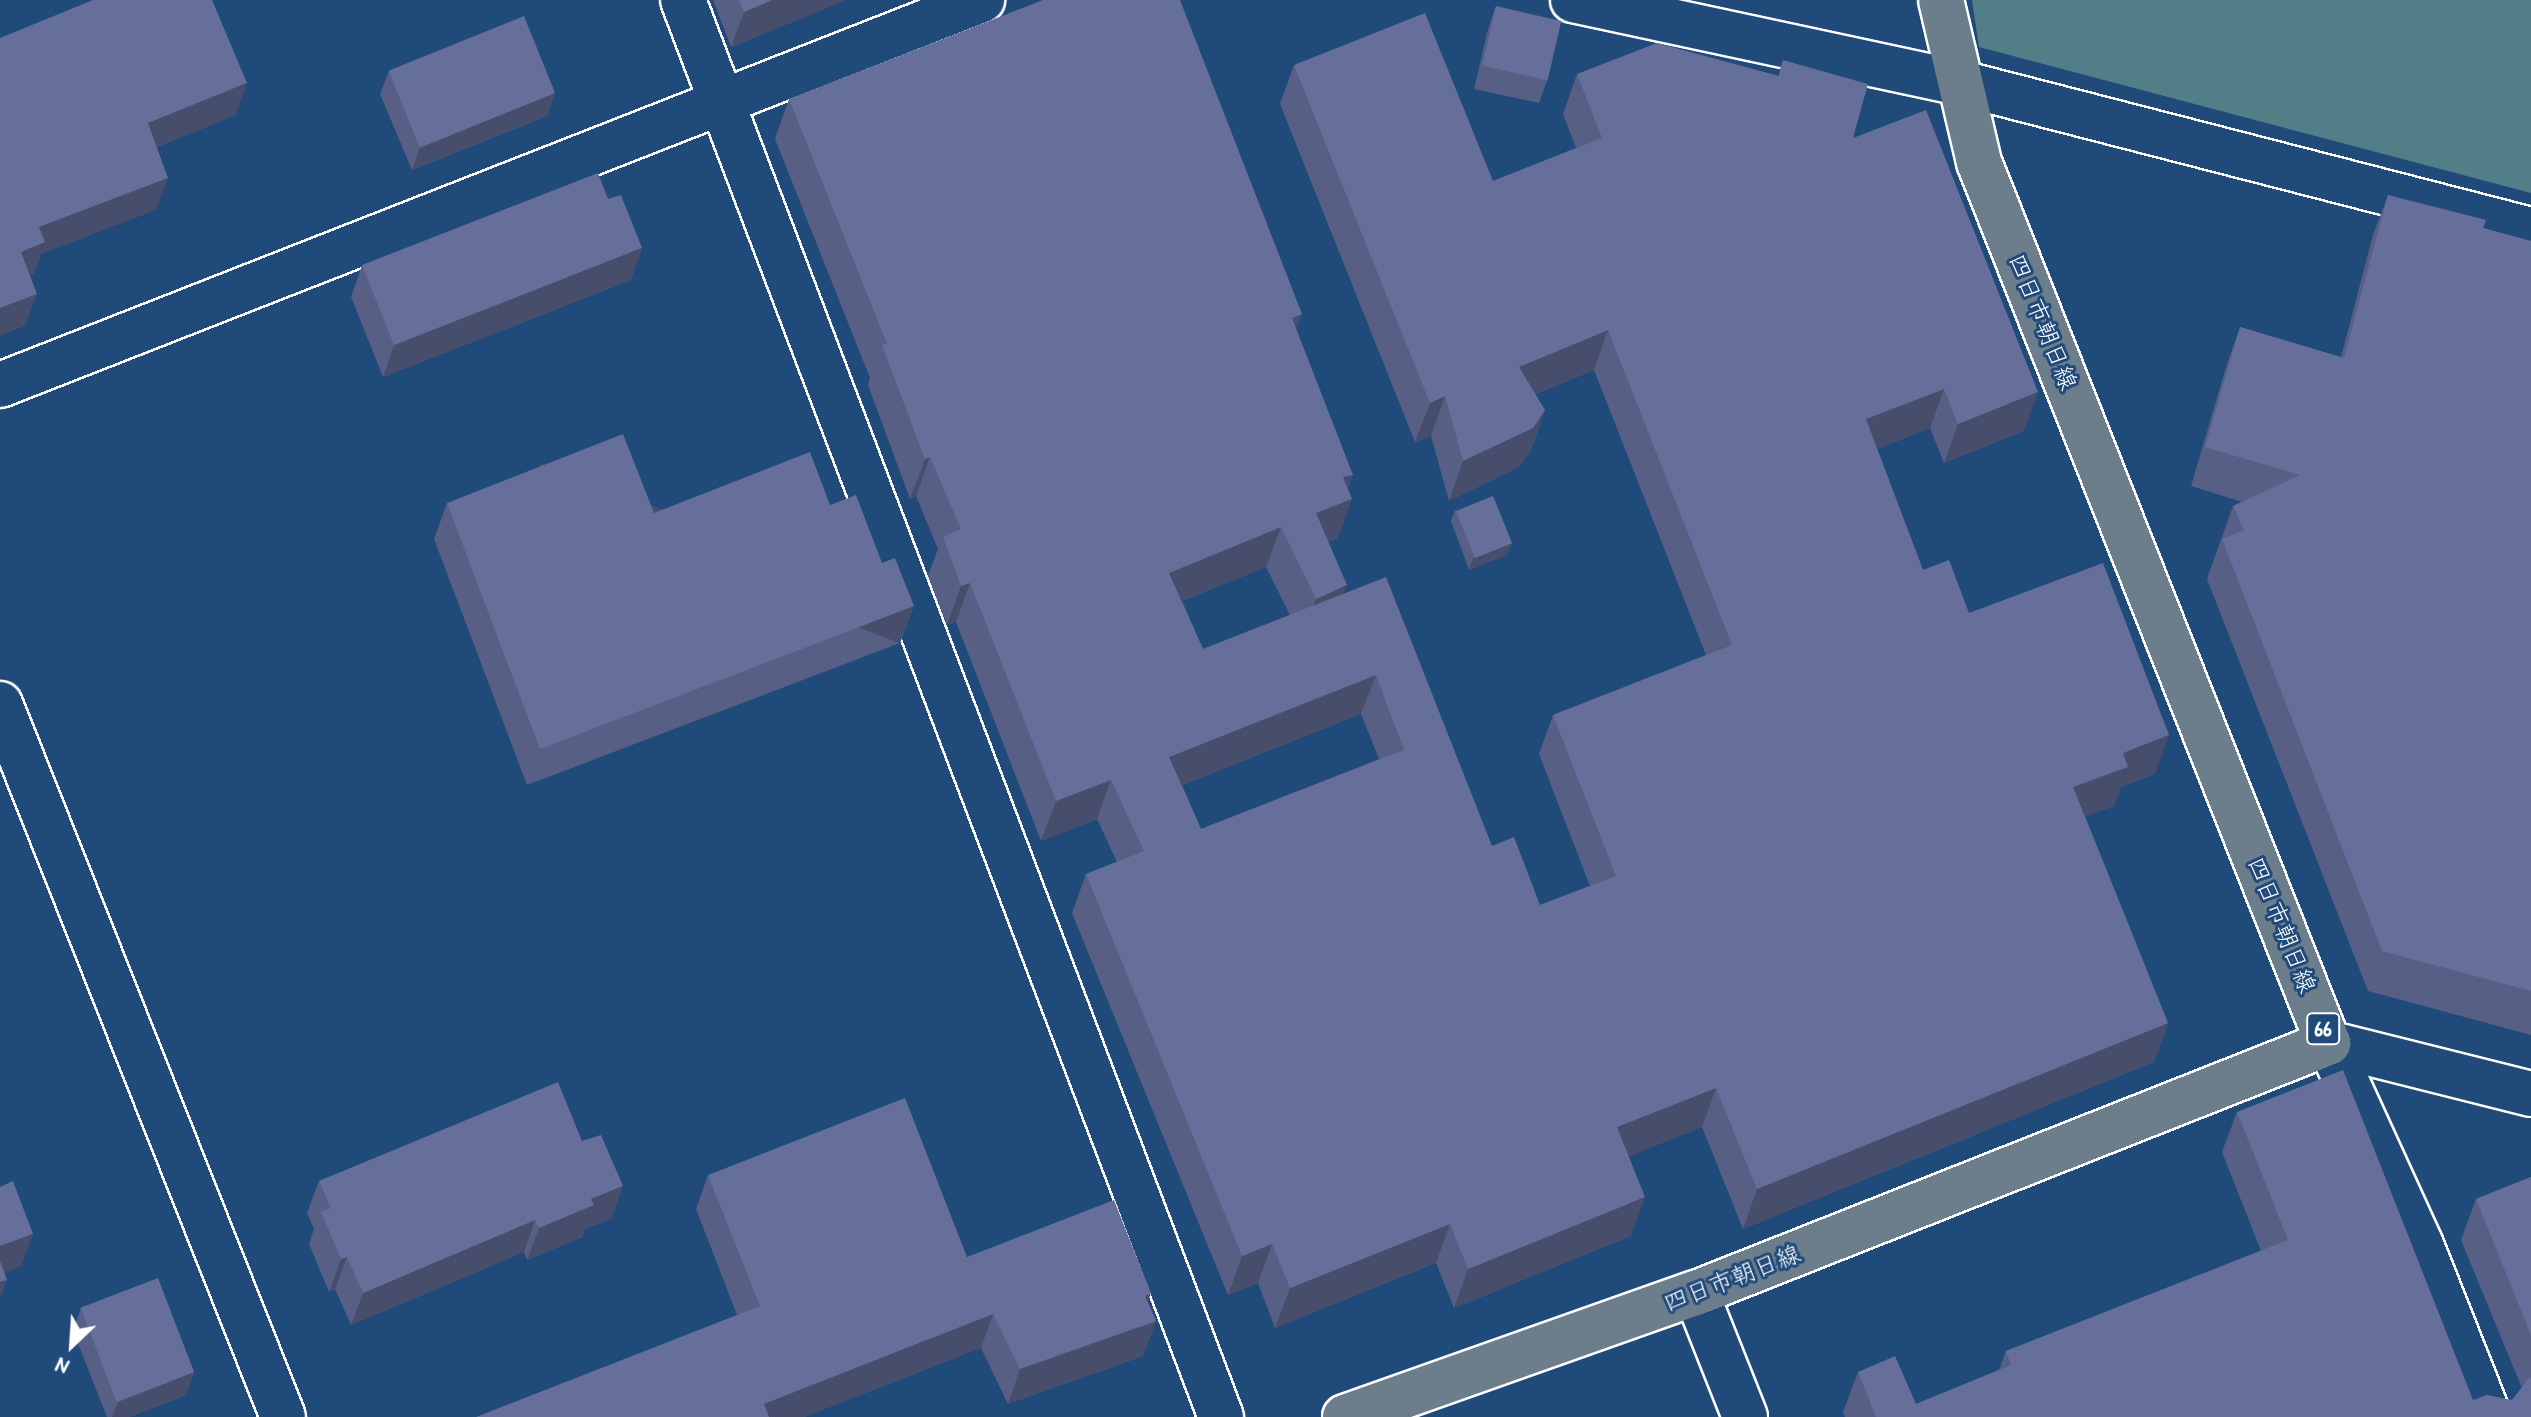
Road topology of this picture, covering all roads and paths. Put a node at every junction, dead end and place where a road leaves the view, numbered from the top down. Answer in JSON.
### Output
{"nodes":[{"id":1,"x":683,"y":0,"type":"edge"},
{"id":2,"x":982,"y":0,"type":"edge"},
{"id":3,"x":1573,"y":0,"type":"edge"},
{"id":4,"x":1944,"y":16,"type":"edge"},
{"id":5,"x":1957,"y":82,"type":"junction"},
{"id":6,"x":721,"y":102,"type":"junction"},
{"id":7,"x":2531,"y":230,"type":"edge"},
{"id":8,"x":0,"y":385,"type":"edge"},
{"id":9,"x":0,"y":704,"type":"edge"},
{"id":10,"x":2328,"y":1043,"type":"junction"},
{"id":11,"x":2531,"y":1094,"type":"edge"},
{"id":12,"x":1696,"y":1293,"type":"junction"},
{"id":13,"x":283,"y":1417,"type":"edge"},
{"id":14,"x":1221,"y":1417,"type":"edge"},
{"id":15,"x":1345,"y":1417,"type":"edge"},
{"id":16,"x":1745,"y":1417,"type":"edge"},
{"id":17,"x":2489,"y":1417,"type":"edge"}],
"edges":[{"from":1,"to":6,"type":"street"},
{"from":2,"to":6,"type":"street"},
{"from":3,"to":5,"type":"street"},
{"from":4,"to":5,"type":"main road","name":"四日市朝日線","number":"66"},
{"from":5,"to":7,"type":"street"},
{"from":5,"to":10,"type":"main road","name":"四日市朝日線","number":"66"},
{"from":6,"to":8,"type":"street"},
{"from":6,"to":14,"type":"street"},
{"from":9,"to":13,"type":"street"},
{"from":10,"to":11,"type":"street"},
{"from":10,"to":12,"type":"main road","name":"四日市朝日線","number":"66"},
{"from":10,"to":17,"type":"street"},
{"from":12,"to":15,"type":"main road","name":"四日市朝日線","number":"66"},
{"from":12,"to":16,"type":"street"}]}
